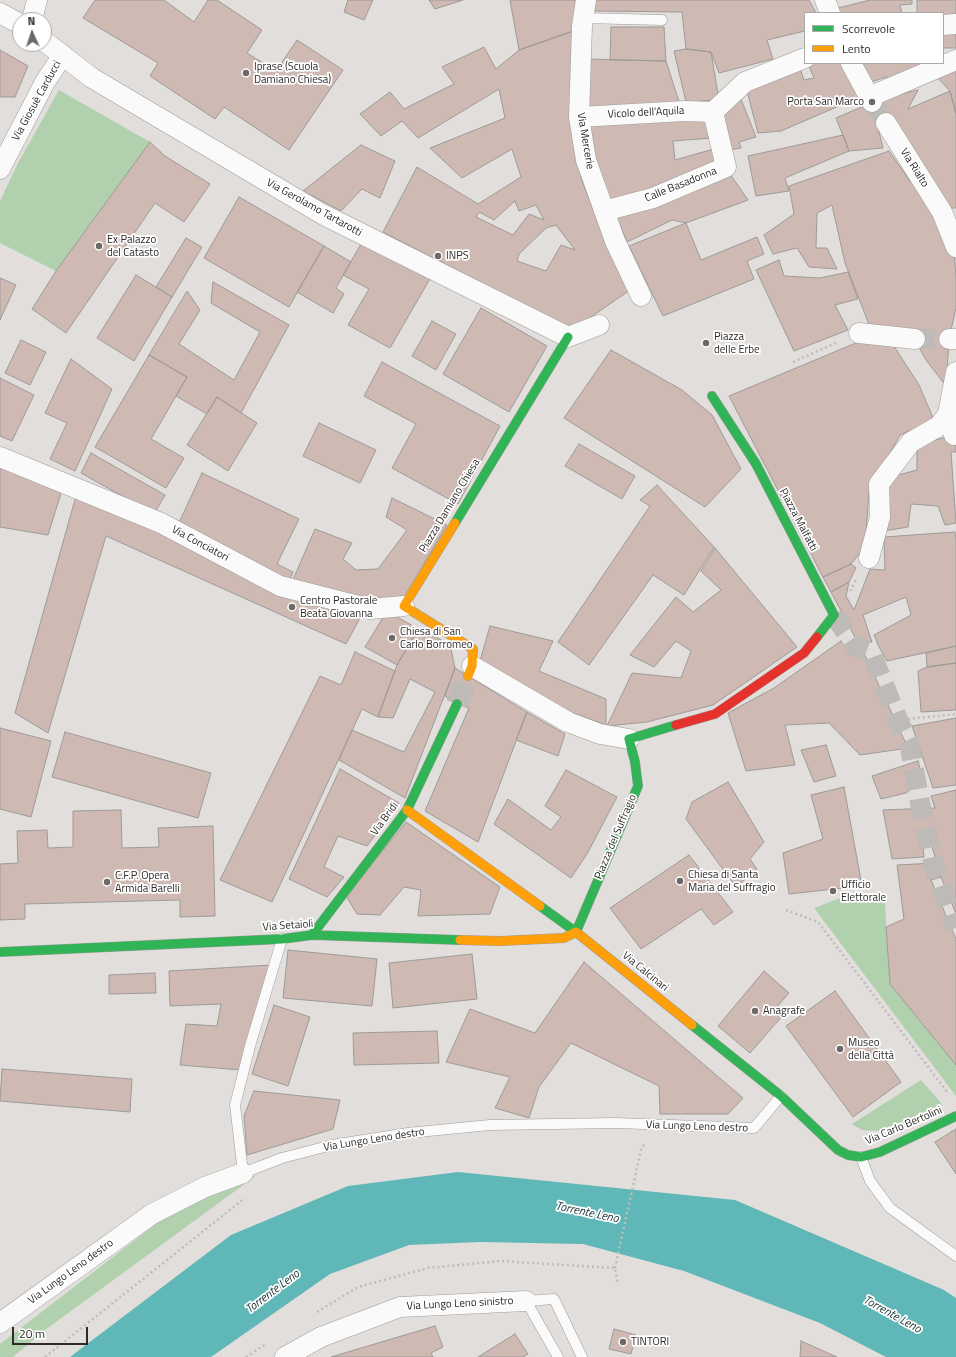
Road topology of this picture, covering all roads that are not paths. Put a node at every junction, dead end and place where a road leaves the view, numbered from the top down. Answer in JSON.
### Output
{"nodes":[{"id":1,"x":825,"y":0,"type":"edge"},
{"id":2,"x":584,"y":9,"type":"edge"},
{"id":3,"x":830,"y":12,"type":"edge"},
{"id":4,"x":0,"y":13,"type":"edge"},
{"id":5,"x":12,"y":20,"type":"edge"},
{"id":6,"x":662,"y":20,"type":"dead end"},
{"id":7,"x":956,"y":24,"type":"edge"},
{"id":8,"x":944,"y":25,"type":"edge"},
{"id":9,"x":52,"y":47,"type":"edge"},
{"id":10,"x":63,"y":55,"type":"junction"},
{"id":11,"x":804,"y":58,"type":"edge"},
{"id":12,"x":956,"y":60,"type":"edge"},
{"id":13,"x":852,"y":64,"type":"edge"},
{"id":14,"x":713,"y":112,"type":"junction"},
{"id":15,"x":579,"y":117,"type":"junction"},
{"id":16,"x":886,"y":123,"type":"tunnel mouth"},
{"id":17,"x":0,"y":169,"type":"edge"},
{"id":18,"x":604,"y":211,"type":"junction"},
{"id":19,"x":956,"y":247,"type":"edge"},
{"id":20,"x":641,"y":296,"type":"dead end"},
{"id":21,"x":598,"y":325,"type":"dead end"},
{"id":22,"x":859,"y":333,"type":"road end"},
{"id":23,"x":915,"y":339,"type":"tunnel mouth"},
{"id":24,"x":565,"y":341,"type":"junction"},
{"id":25,"x":956,"y":372,"type":"edge"},
{"id":26,"x":712,"y":396,"type":"dead end"},
{"id":27,"x":948,"y":414,"type":"junction"},
{"id":28,"x":954,"y":435,"type":"dead end"},
{"id":29,"x":0,"y":457,"type":"edge"},
{"id":30,"x":870,"y":558,"type":"dead end"},
{"id":31,"x":404,"y":606,"type":"junction"},
{"id":32,"x":470,"y":671,"type":"joint"},
{"id":33,"x":457,"y":704,"type":"tunnel mouth"},
{"id":34,"x":629,"y":739,"type":"junction"},
{"id":35,"x":408,"y":810,"type":"junction"},
{"id":36,"x":576,"y":932,"type":"junction"},
{"id":37,"x":312,"y":935,"type":"junction"},
{"id":38,"x":282,"y":939,"type":"junction"},
{"id":39,"x":0,"y":952,"type":"edge"},
{"id":40,"x":781,"y":1096,"type":"junction"},
{"id":41,"x":956,"y":1116,"type":"edge"},
{"id":42,"x":861,"y":1157,"type":"junction"},
{"id":43,"x":243,"y":1173,"type":"junction"},
{"id":44,"x":956,"y":1256,"type":"edge"},
{"id":45,"x":526,"y":1301,"type":"junction"},
{"id":46,"x":0,"y":1323,"type":"edge"},
{"id":47,"x":285,"y":1357,"type":"edge"},
{"id":48,"x":558,"y":1357,"type":"edge"},
{"id":49,"x":582,"y":1357,"type":"edge"}],
"edges":[{"from":1,"to":3,"type":"street"},
{"from":2,"to":6,"type":"lane"},
{"from":2,"to":15,"type":"street","name":"Via Mercerie"},
{"from":4,"to":5,"type":"street"},
{"from":7,"to":8,"type":"street"},
{"from":9,"to":10,"type":"street","name":"Via Gerolamo Tartarotti"},
{"from":10,"to":17,"type":"street","name":"Via Giosuè Carducci"},
{"from":10,"to":24,"type":"street","name":"Via Gerolamo Tartarotti"},
{"from":11,"to":14,"type":"street"},
{"from":12,"to":13,"type":"street"},
{"from":14,"to":15,"type":"street","name":"Vicolo dell'Aquila"},
{"from":14,"to":18,"type":"street","name":"Calle Basadonna"},
{"from":15,"to":18,"type":"street","name":"Via Mercerie"},
{"from":16,"to":19,"type":"street","name":"Via Rialto"},
{"from":18,"to":20,"type":"street","name":"Via Mercerie"},
{"from":21,"to":24,"type":"street"},
{"from":22,"to":23,"type":"street"},
{"from":24,"to":31,"type":"street","name":"Piazza Damiano Chiesa"},
{"from":25,"to":27,"type":"street"},
{"from":26,"to":34,"type":"street","name":"Piazza Malfatti"},
{"from":27,"to":28,"type":"street"},
{"from":27,"to":30,"type":"street"},
{"from":29,"to":31,"type":"street","name":"Via Conciatori"},
{"from":31,"to":32,"type":"street"},
{"from":32,"to":34,"type":"street"},
{"from":33,"to":35,"type":"street","name":"Via Bridi"},
{"from":34,"to":36,"type":"street","name":"Piazza del Suffragio"},
{"from":35,"to":36,"type":"street","name":"Via Calcinari"},
{"from":35,"to":37,"type":"street","name":"Via Bridi"},
{"from":36,"to":37,"type":"street","name":"Via Setaioli"},
{"from":36,"to":40,"type":"street","name":"Via Calcinari"},
{"from":37,"to":38,"type":"street","name":"Via Setaioli"},
{"from":38,"to":39,"type":"street","name":"Via Setaioli"},
{"from":38,"to":43,"type":"lane"},
{"from":40,"to":42,"type":"street","name":"Via Calcinari"},
{"from":40,"to":43,"type":"lane","name":"Via Lungo Leno destro"},
{"from":41,"to":42,"type":"street","name":"Via Carlo Bertolini"},
{"from":42,"to":44,"type":"lane"},
{"from":43,"to":46,"type":"street","name":"Via Lungo Leno destro"},
{"from":45,"to":47,"type":"street","name":"Via Lungo Leno sinistro"},
{"from":45,"to":48,"type":"lane"},
{"from":45,"to":49,"type":"lane"}]}
